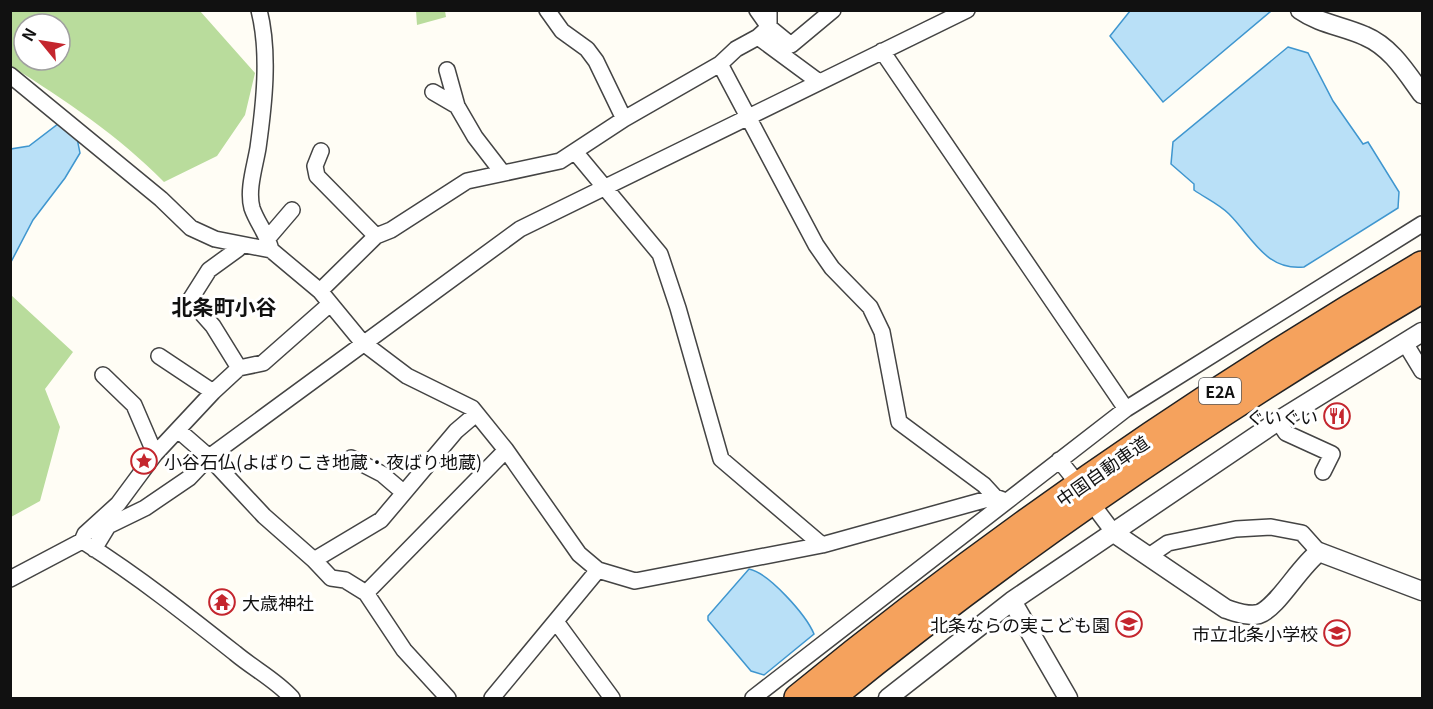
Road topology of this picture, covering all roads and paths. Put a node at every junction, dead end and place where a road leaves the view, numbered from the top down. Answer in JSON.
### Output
{"nodes":[{"id":1,"x":259,"y":10,"type":"edge"},
{"id":2,"x":547,"y":10,"type":"edge"},
{"id":3,"x":757,"y":10,"type":"edge"},
{"id":4,"x":769,"y":10,"type":"edge"},
{"id":5,"x":833,"y":10,"type":"edge"},
{"id":6,"x":967,"y":10,"type":"edge"},
{"id":7,"x":1300,"y":10,"type":"edge"},
{"id":8,"x":763,"y":32,"type":"junction"},
{"id":9,"x":882,"y":51,"type":"junction"},
{"id":10,"x":720,"y":64,"type":"junction"},
{"id":11,"x":447,"y":70,"type":"dead end"},
{"id":12,"x":10,"y":75,"type":"edge"},
{"id":13,"x":819,"y":82,"type":"junction"},
{"id":14,"x":433,"y":92,"type":"dead end"},
{"id":15,"x":1422,"y":94,"type":"edge"},
{"id":16,"x":457,"y":106,"type":"junction"},
{"id":17,"x":750,"y":116,"type":"junction"},
{"id":18,"x":624,"y":120,"type":"junction"},
{"id":19,"x":321,"y":152,"type":"dead end"},
{"id":20,"x":576,"y":153,"type":"junction"},
{"id":21,"x":502,"y":172,"type":"junction"},
{"id":22,"x":602,"y":187,"type":"junction"},
{"id":23,"x":292,"y":210,"type":"dead end"},
{"id":24,"x":1422,"y":224,"type":"edge"},
{"id":25,"x":376,"y":236,"type":"junction"},
{"id":26,"x":239,"y":244,"type":"junction"},
{"id":27,"x":270,"y":244,"type":"junction"},
{"id":28,"x":1422,"y":265,"type":"edge"},
{"id":29,"x":1422,"y":289,"type":"edge"},
{"id":30,"x":320,"y":291,"type":"junction"},
{"id":31,"x":330,"y":304,"type":"junction"},
{"id":32,"x":1422,"y":332,"type":"edge"},
{"id":33,"x":362,"y":342,"type":"junction"},
{"id":34,"x":1405,"y":343,"type":"junction"},
{"id":35,"x":159,"y":356,"type":"dead end"},
{"id":36,"x":239,"y":368,"type":"junction"},
{"id":37,"x":1422,"y":371,"type":"edge"},
{"id":38,"x":103,"y":375,"type":"dead end"},
{"id":39,"x":213,"y":392,"type":"junction"},
{"id":40,"x":1126,"y":409,"type":"junction"},
{"id":41,"x":477,"y":414,"type":"junction"},
{"id":42,"x":1278,"y":421,"type":"junction"},
{"id":43,"x":178,"y":430,"type":"junction"},
{"id":44,"x":506,"y":450,"type":"junction"},
{"id":45,"x":155,"y":454,"type":"junction"},
{"id":46,"x":209,"y":457,"type":"junction"},
{"id":47,"x":351,"y":458,"type":"dead end"},
{"id":48,"x":1059,"y":459,"type":"junction"},
{"id":49,"x":1323,"y":472,"type":"dead end"},
{"id":50,"x":1071,"y":475,"type":"dead end"},
{"id":51,"x":403,"y":492,"type":"junction"},
{"id":52,"x":1000,"y":499,"type":"junction"},
{"id":53,"x":1099,"y":513,"type":"dead end"},
{"id":54,"x":1114,"y":533,"type":"junction"},
{"id":55,"x":1030,"y":534,"type":"junction"},
{"id":56,"x":822,"y":544,"type":"junction"},
{"id":57,"x":88,"y":545,"type":"junction"},
{"id":58,"x":1318,"y":552,"type":"junction"},
{"id":59,"x":1149,"y":556,"type":"junction"},
{"id":60,"x":314,"y":560,"type":"junction"},
{"id":61,"x":598,"y":570,"type":"junction"},
{"id":62,"x":10,"y":579,"type":"edge"},
{"id":63,"x":1422,"y":591,"type":"edge"},
{"id":64,"x":366,"y":593,"type":"junction"},
{"id":65,"x":1012,"y":601,"type":"junction"},
{"id":66,"x":557,"y":623,"type":"junction"},
{"id":67,"x":875,"y":651,"type":"junction"},
{"id":68,"x":292,"y":699,"type":"edge"},
{"id":69,"x":448,"y":699,"type":"edge"},
{"id":70,"x":492,"y":699,"type":"edge"},
{"id":71,"x":612,"y":699,"type":"edge"},
{"id":72,"x":753,"y":699,"type":"edge"},
{"id":73,"x":798,"y":699,"type":"edge"},
{"id":74,"x":830,"y":699,"type":"edge"},
{"id":75,"x":888,"y":699,"type":"edge"},
{"id":76,"x":1068,"y":699,"type":"edge"}],
"edges":[{"from":1,"to":27,"type":"street"},
{"from":2,"to":18,"type":"street"},
{"from":3,"to":8,"type":"street"},
{"from":4,"to":8,"type":"street"},
{"from":5,"to":8,"type":"street"},
{"from":6,"to":9,"type":"street"},
{"from":7,"to":15,"type":"street"},
{"from":8,"to":10,"type":"street"},
{"from":8,"to":13,"type":"street"},
{"from":9,"to":13,"type":"street"},
{"from":9,"to":40,"type":"street"},
{"from":10,"to":17,"type":"street"},
{"from":10,"to":18,"type":"street"},
{"from":11,"to":16,"type":"street"},
{"from":12,"to":26,"type":"street"},
{"from":13,"to":17,"type":"street"},
{"from":14,"to":16,"type":"street"},
{"from":16,"to":21,"type":"street"},
{"from":17,"to":22,"type":"street"},
{"from":17,"to":52,"type":"street"},
{"from":18,"to":20,"type":"street"},
{"from":19,"to":25,"type":"street"},
{"from":20,"to":21,"type":"street"},
{"from":20,"to":22,"type":"street"},
{"from":21,"to":25,"type":"street"},
{"from":22,"to":33,"type":"street"},
{"from":22,"to":56,"type":"street"},
{"from":23,"to":27,"type":"street"},
{"from":24,"to":40,"type":"street"},
{"from":25,"to":30,"type":"street"},
{"from":26,"to":27,"type":"street"},
{"from":26,"to":36,"type":"street"},
{"from":27,"to":30,"type":"street"},
{"from":28,"to":55,"type":"highway","name":"中国自動車道","number":"E2A"},
{"from":29,"to":55,"type":"highway","name":"中国自動車道","number":"E2A"},
{"from":30,"to":31,"type":"street"},
{"from":31,"to":33,"type":"street"},
{"from":31,"to":36,"type":"street"},
{"from":32,"to":34,"type":"street"},
{"from":33,"to":41,"type":"street"},
{"from":33,"to":46,"type":"street"},
{"from":34,"to":37,"type":"street"},
{"from":34,"to":42,"type":"street"},
{"from":35,"to":39,"type":"street"},
{"from":36,"to":39,"type":"street"},
{"from":38,"to":45,"type":"street"},
{"from":39,"to":43,"type":"street"},
{"from":40,"to":48,"type":"street"},
{"from":41,"to":44,"type":"street"},
{"from":41,"to":51,"type":"street"},
{"from":42,"to":49,"type":"street"},
{"from":42,"to":54,"type":"street"},
{"from":43,"to":45,"type":"street"},
{"from":43,"to":46,"type":"street"},
{"from":44,"to":61,"type":"street"},
{"from":44,"to":64,"type":"street"},
{"from":45,"to":57,"type":"street"},
{"from":46,"to":57,"type":"street"},
{"from":46,"to":60,"type":"street"},
{"from":47,"to":51,"type":"street"},
{"from":48,"to":50,"type":"street"},
{"from":48,"to":52,"type":"street"},
{"from":51,"to":60,"type":"street"},
{"from":52,"to":56,"type":"street"},
{"from":52,"to":72,"type":"street"},
{"from":53,"to":54,"type":"street"},
{"from":54,"to":59,"type":"street"},
{"from":54,"to":65,"type":"street"},
{"from":55,"to":67,"type":"highway","name":"中国自動車道","number":"E2A"},
{"from":56,"to":61,"type":"street"},
{"from":57,"to":62,"type":"street"},
{"from":57,"to":68,"type":"street"},
{"from":58,"to":59,"type":"street"},
{"from":58,"to":59,"type":"street"},
{"from":58,"to":63,"type":"street"},
{"from":60,"to":64,"type":"street"},
{"from":61,"to":66,"type":"street"},
{"from":64,"to":69,"type":"street"},
{"from":65,"to":75,"type":"street"},
{"from":65,"to":76,"type":"street"},
{"from":66,"to":70,"type":"street"},
{"from":66,"to":71,"type":"street"},
{"from":67,"to":73,"type":"highway","name":"中国自動車道","number":"E2A"},
{"from":67,"to":74,"type":"highway","name":"中国自動車道","number":"E2A"}]}
